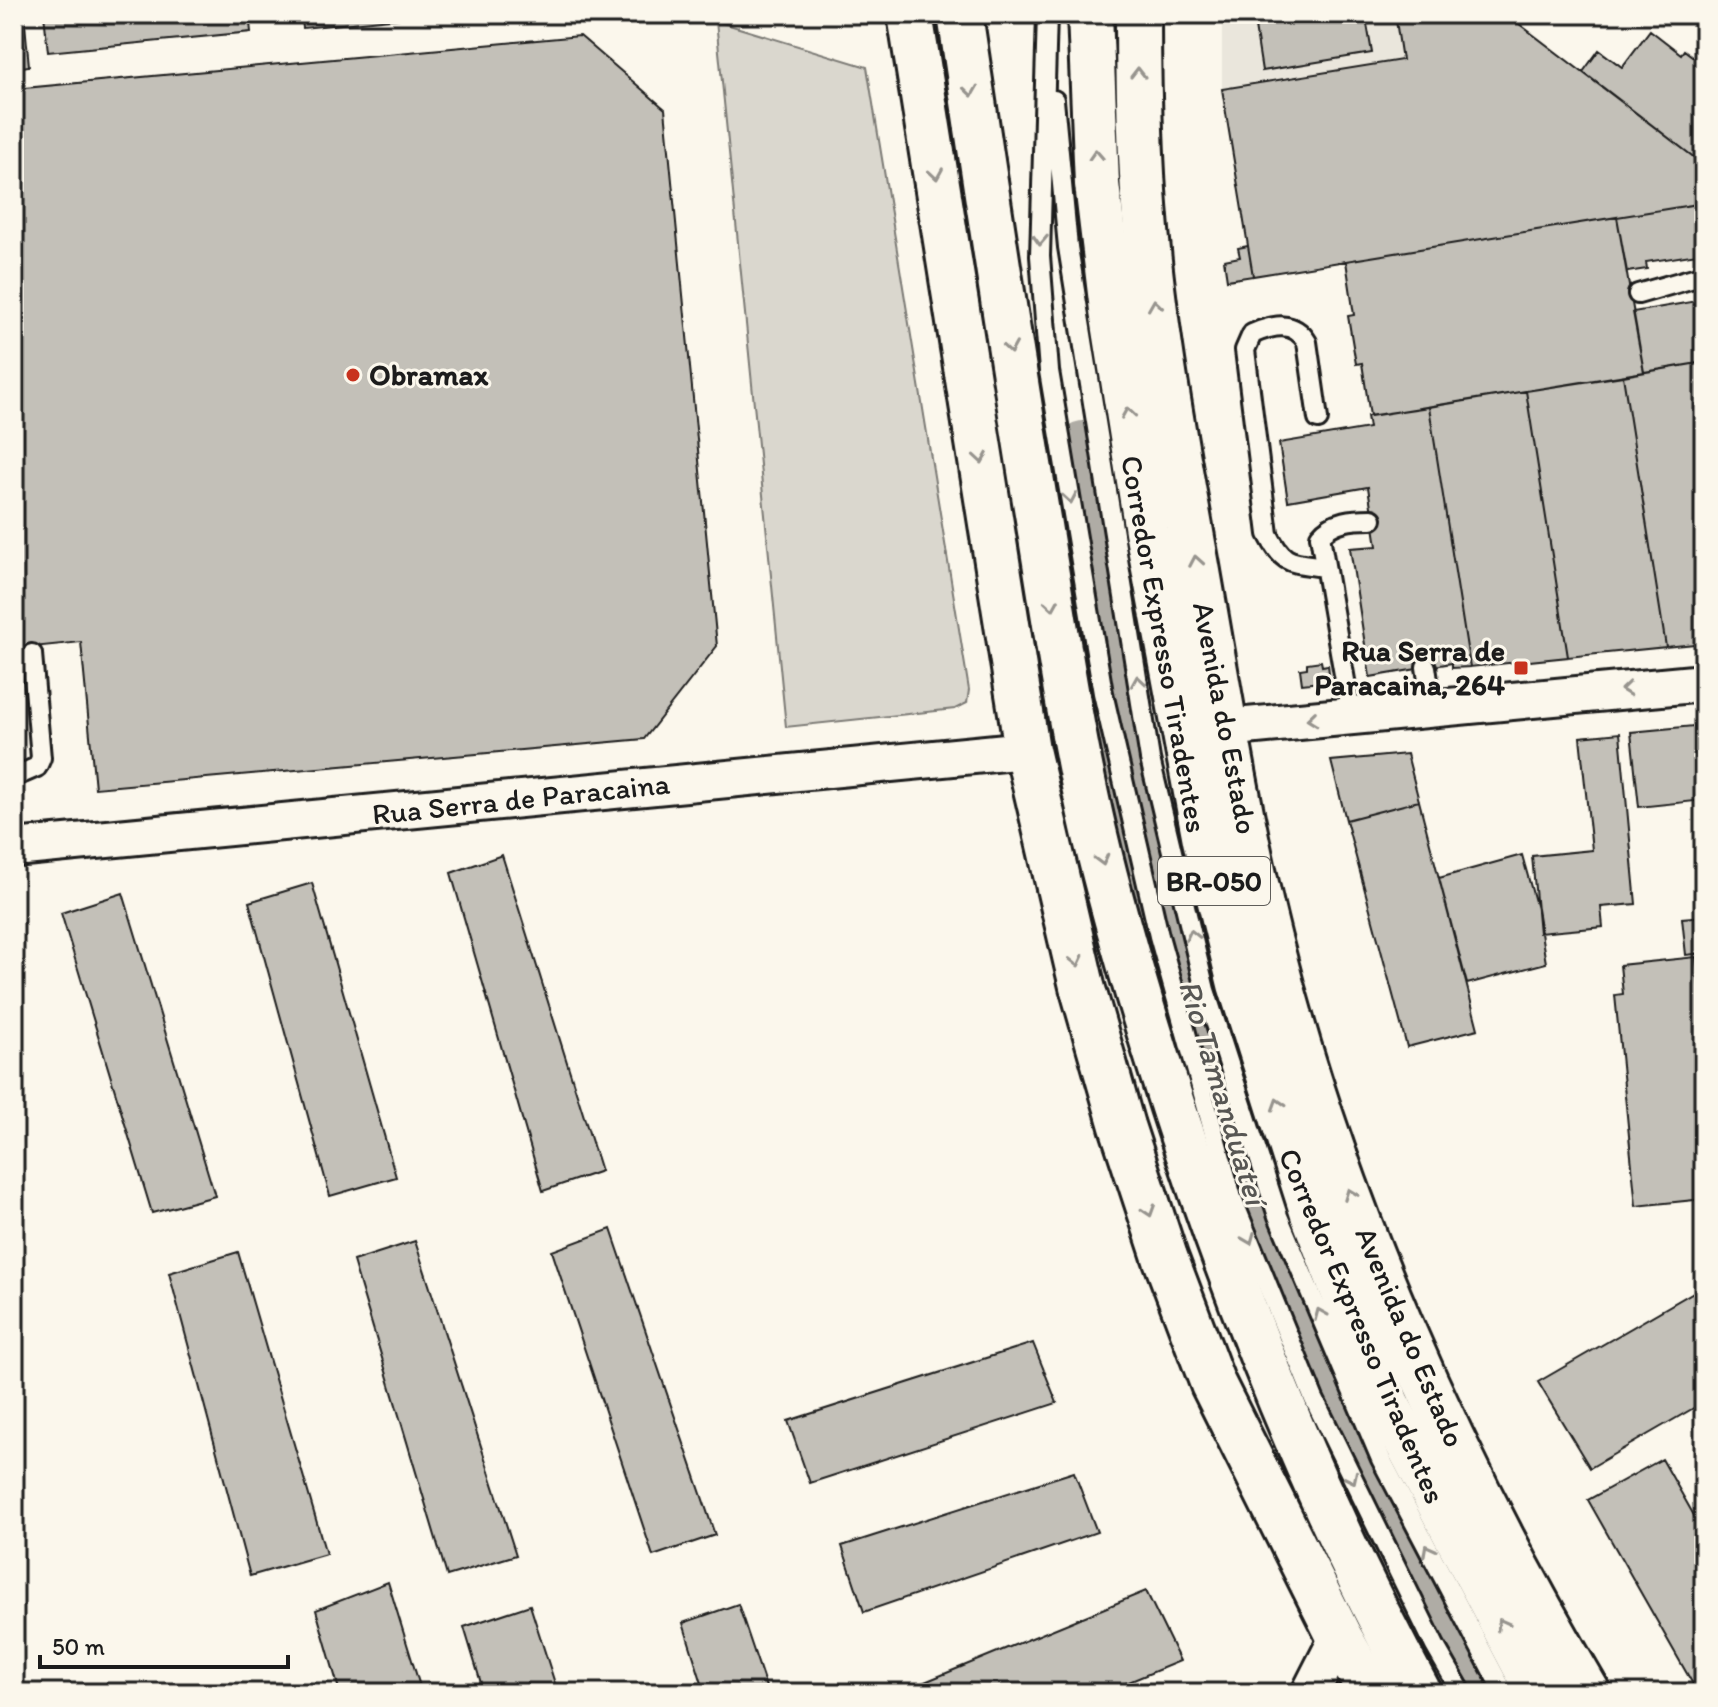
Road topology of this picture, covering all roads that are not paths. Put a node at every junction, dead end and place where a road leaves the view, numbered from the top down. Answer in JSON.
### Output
{"nodes":[{"id":1,"x":910,"y":14,"type":"edge"},
{"id":2,"x":960,"y":14,"type":"edge"},
{"id":3,"x":1090,"y":14,"type":"edge"},
{"id":4,"x":1138,"y":14,"type":"edge"},
{"id":5,"x":1046,"y":18,"type":"edge"},
{"id":6,"x":1704,"y":275,"type":"edge"},
{"id":7,"x":1638,"y":294,"type":"dead end"},
{"id":8,"x":1318,"y":419,"type":"dead end"},
{"id":9,"x":1372,"y":519,"type":"dead end"},
{"id":10,"x":1324,"y":567,"type":"junction"},
{"id":11,"x":32,"y":654,"type":"dead end"},
{"id":12,"x":1426,"y":667,"type":"dead end"},
{"id":13,"x":1704,"y":683,"type":"edge"},
{"id":14,"x":1432,"y":708,"type":"junction"},
{"id":15,"x":1351,"y":715,"type":"junction"},
{"id":16,"x":1225,"y":728,"type":"junction"},
{"id":17,"x":1027,"y":750,"type":"junction"},
{"id":18,"x":14,"y":777,"type":"edge"},
{"id":19,"x":14,"y":848,"type":"edge"},
{"id":20,"x":1339,"y":1636,"type":"junction"},
{"id":21,"x":1310,"y":1693,"type":"edge"},
{"id":22,"x":1371,"y":1693,"type":"edge"},
{"id":23,"x":1419,"y":1693,"type":"edge"},
{"id":24,"x":1462,"y":1693,"type":"edge"},
{"id":25,"x":1504,"y":1693,"type":"edge"},
{"id":26,"x":1539,"y":1693,"type":"edge"},
{"id":27,"x":1588,"y":1693,"type":"edge"}],
"edges":[{"from":1,"to":17,"type":"main road","one_way":true},
{"from":2,"to":23,"type":"main road","number":"BR-050","one_way":true},
{"from":26,"to":3,"type":"main road","name":"Avenida do Estado","number":"BR-050","one_way":true},
{"from":16,"to":4,"type":"main road","name":"Avenida do Estado","one_way":true},
{"from":5,"to":24,"type":"lane","name":"Corredor Expresso Tiradentes","one_way":true},
{"from":25,"to":5,"type":"lane","name":"Corredor Expresso Tiradentes","one_way":true},
{"from":6,"to":7,"type":"lane"},
{"from":8,"to":10,"type":"lane"},
{"from":9,"to":10,"type":"lane"},
{"from":10,"to":15,"type":"lane"},
{"from":11,"to":18,"type":"lane"},
{"from":12,"to":14,"type":"lane"},
{"from":13,"to":14,"type":"street","one_way":true},
{"from":14,"to":15,"type":"street"},
{"from":15,"to":16,"type":"street","one_way":true},
{"from":27,"to":16,"type":"main road","name":"Avenida do Estado","one_way":true},
{"from":17,"to":19,"type":"street","name":"Rua Serra de Paracaina"},
{"from":17,"to":20,"type":"main road","one_way":true},
{"from":20,"to":21,"type":"street"},
{"from":20,"to":22,"type":"main road"}]}
